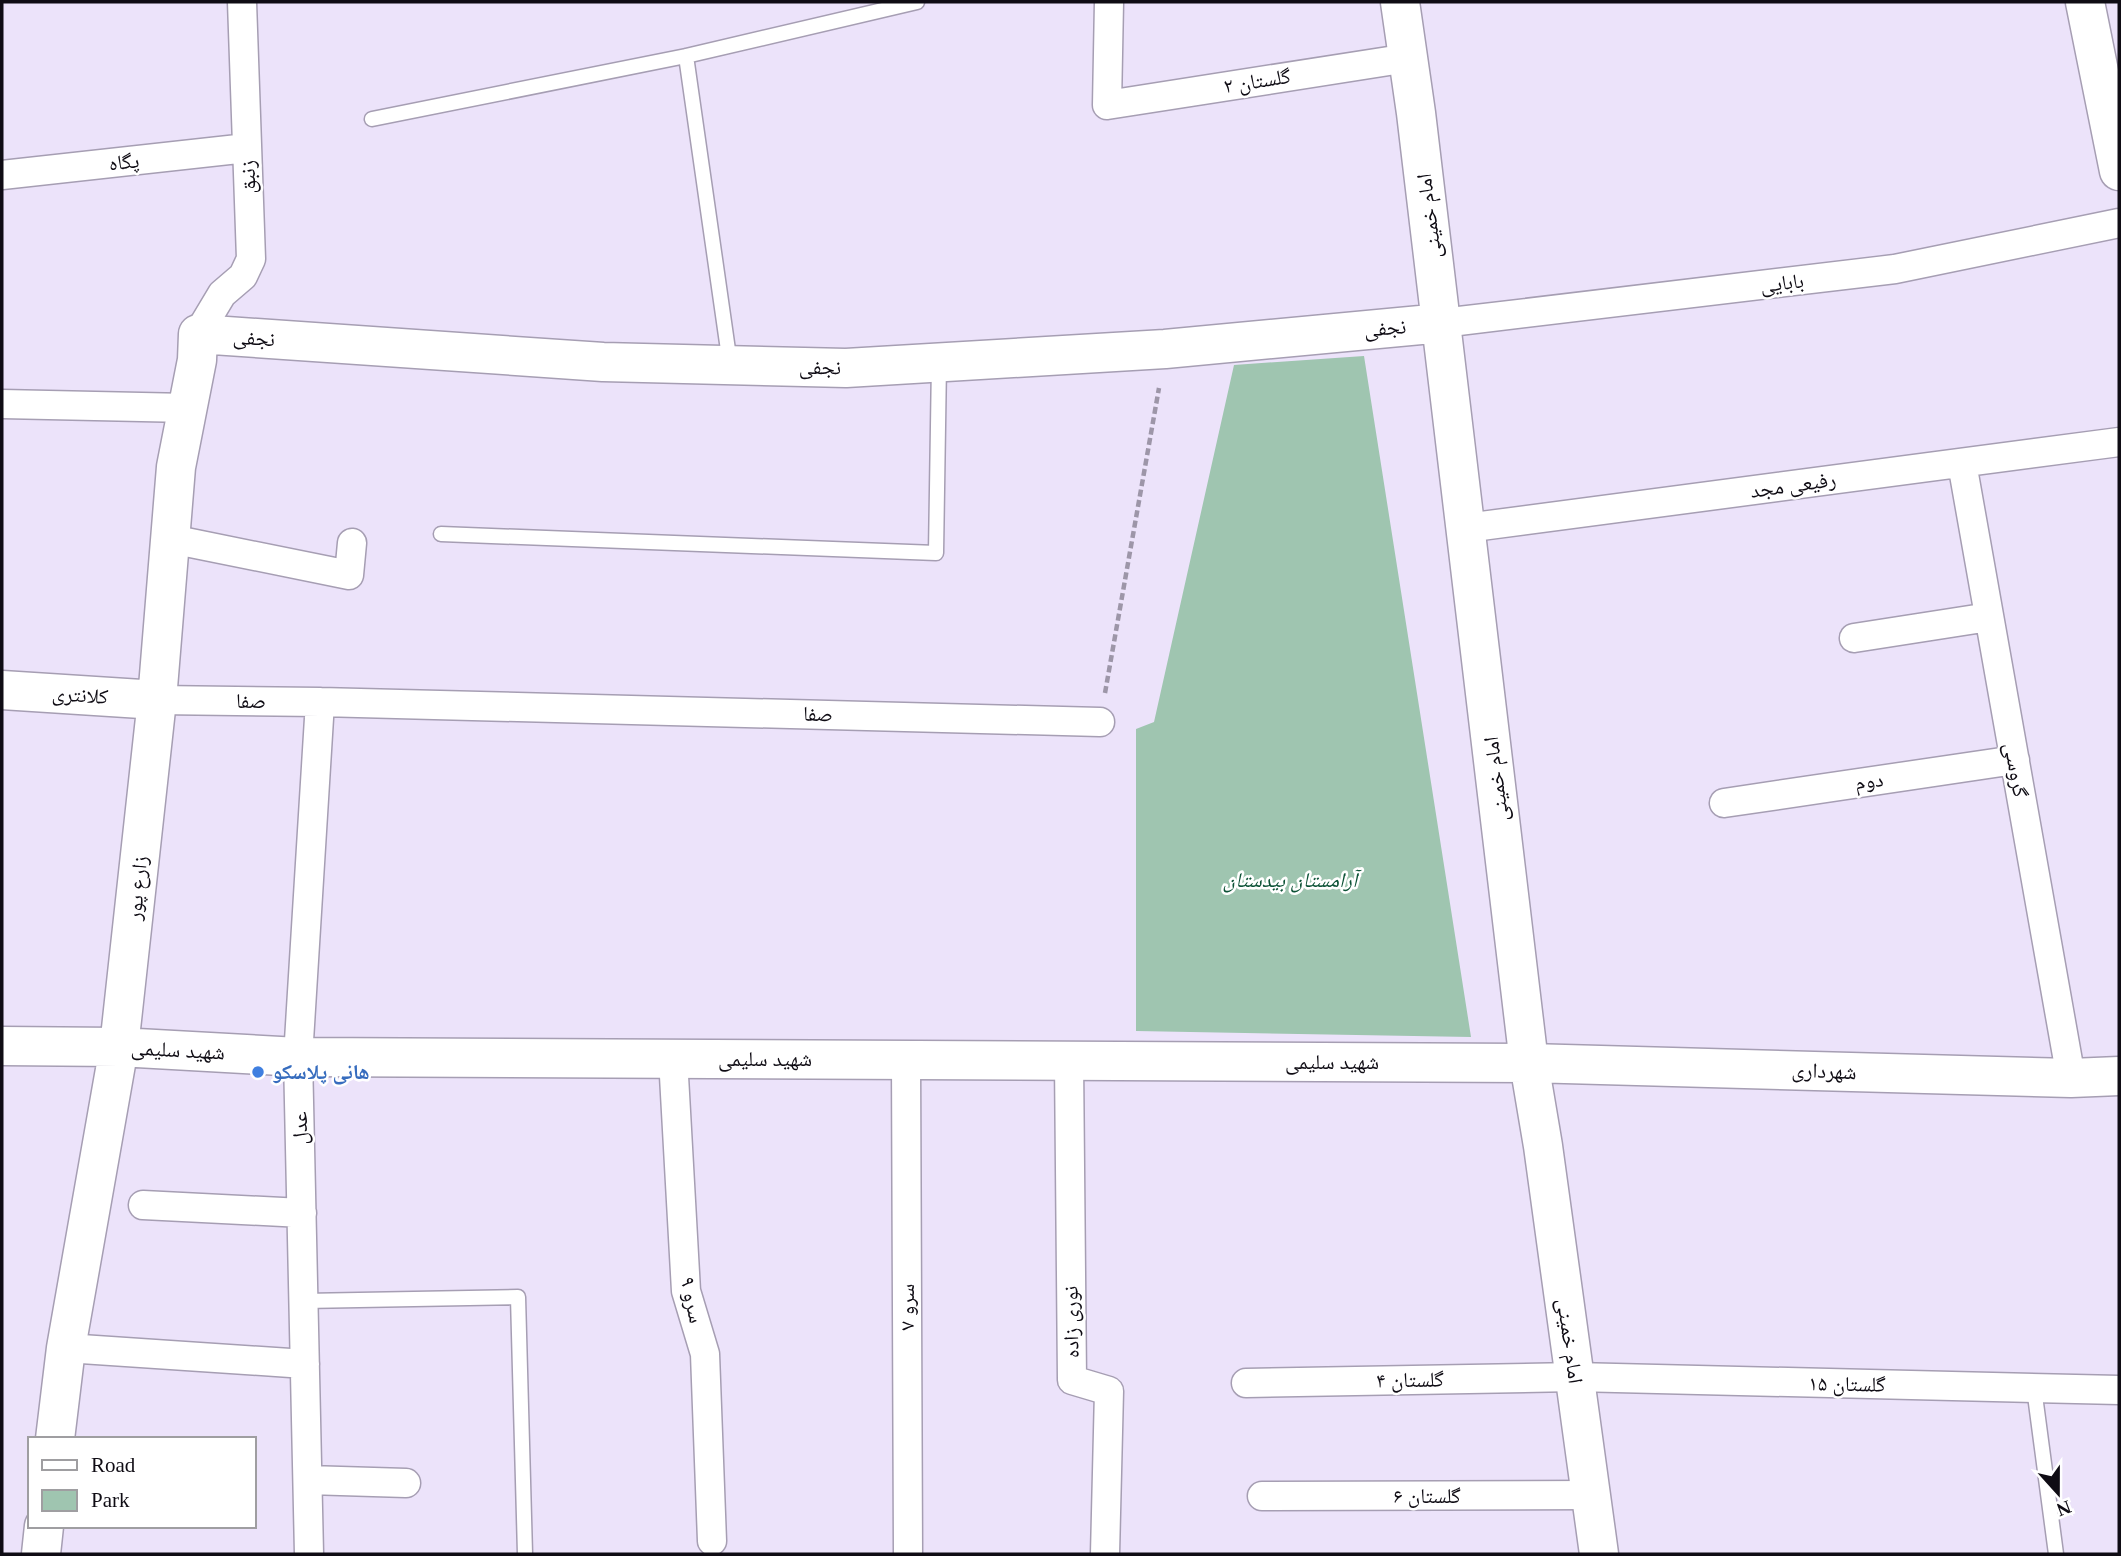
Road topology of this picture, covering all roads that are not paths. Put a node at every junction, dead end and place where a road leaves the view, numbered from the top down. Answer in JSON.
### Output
{"nodes":[{"id":1,"x":242,"y":2,"type":"edge"},
{"id":2,"x":917,"y":2,"type":"edge"},
{"id":3,"x":1109,"y":2,"type":"edge"},
{"id":4,"x":1400,"y":2,"type":"edge"},
{"id":5,"x":2085,"y":2,"type":"edge"},
{"id":6,"x":686,"y":56,"type":"junction"},
{"id":7,"x":1408,"y":58,"type":"junction"},
{"id":8,"x":2110,"y":79,"type":"edge"},
{"id":9,"x":372,"y":119,"type":"dead end"},
{"id":10,"x":247,"y":148,"type":"junction"},
{"id":11,"x":2119,"y":171,"type":"edge"},
{"id":12,"x":2,"y":175,"type":"edge"},
{"id":13,"x":2119,"y":223,"type":"edge"},
{"id":14,"x":1442,"y":323,"type":"junction"},
{"id":15,"x":198,"y":334,"type":"junction"},
{"id":16,"x":939,"y":362,"type":"junction"},
{"id":17,"x":730,"y":365,"type":"junction"},
{"id":18,"x":2,"y":404,"type":"edge"},
{"id":19,"x":188,"y":408,"type":"junction"},
{"id":20,"x":2119,"y":442,"type":"edge"},
{"id":21,"x":1962,"y":463,"type":"junction"},
{"id":22,"x":1466,"y":528,"type":"junction"},
{"id":23,"x":441,"y":534,"type":"dead end"},
{"id":24,"x":171,"y":539,"type":"junction"},
{"id":25,"x":352,"y":543,"type":"dead end"},
{"id":26,"x":1989,"y":617,"type":"junction"},
{"id":27,"x":1854,"y":638,"type":"dead end"},
{"id":28,"x":2,"y":690,"type":"edge"},
{"id":29,"x":158,"y":700,"type":"junction"},
{"id":30,"x":320,"y":702,"type":"junction"},
{"id":31,"x":1100,"y":722,"type":"road end"},
{"id":32,"x":2015,"y":760,"type":"junction"},
{"id":33,"x":1724,"y":803,"type":"dead end"},
{"id":34,"x":2,"y":1046,"type":"edge"},
{"id":35,"x":119,"y":1047,"type":"junction"},
{"id":36,"x":298,"y":1057,"type":"junction"},
{"id":37,"x":673,"y":1058,"type":"junction"},
{"id":38,"x":906,"y":1060,"type":"junction"},
{"id":39,"x":1069,"y":1061,"type":"junction"},
{"id":40,"x":1529,"y":1063,"type":"junction"},
{"id":41,"x":2119,"y":1076,"type":"edge"},
{"id":42,"x":2071,"y":1077,"type":"junction"},
{"id":43,"x":143,"y":1205,"type":"dead end"},
{"id":44,"x":302,"y":1213,"type":"junction"},
{"id":45,"x":304,"y":1301,"type":"junction"},
{"id":46,"x":66,"y":1348,"type":"junction"},
{"id":47,"x":305,"y":1364,"type":"junction"},
{"id":48,"x":1575,"y":1377,"type":"junction"},
{"id":49,"x":1246,"y":1382,"type":"dead end"},
{"id":50,"x":2034,"y":1388,"type":"junction"},
{"id":51,"x":2119,"y":1390,"type":"edge"},
{"id":52,"x":55,"y":1437,"type":"edge"},
{"id":53,"x":307,"y":1480,"type":"junction"},
{"id":54,"x":406,"y":1483,"type":"dead end"},
{"id":55,"x":1591,"y":1495,"type":"junction"},
{"id":56,"x":1262,"y":1496,"type":"dead end"},
{"id":57,"x":44,"y":1528,"type":"edge"},
{"id":58,"x":712,"y":1541,"type":"dead end"},
{"id":59,"x":41,"y":1554,"type":"edge"},
{"id":60,"x":309,"y":1554,"type":"edge"},
{"id":61,"x":525,"y":1554,"type":"edge"},
{"id":62,"x":908,"y":1554,"type":"edge"},
{"id":63,"x":1105,"y":1554,"type":"edge"},
{"id":64,"x":1599,"y":1554,"type":"edge"},
{"id":65,"x":2056,"y":1554,"type":"edge"}],
"edges":[{"from":1,"to":10,"type":"street","name":"زنبق"},
{"from":2,"to":6,"type":"lane"},
{"from":3,"to":7,"type":"street","name":"گلستان ۲"},
{"from":4,"to":7,"type":"street","name":"امام خمینی"},
{"from":5,"to":8,"type":"street"},
{"from":6,"to":9,"type":"lane"},
{"from":6,"to":17,"type":"lane"},
{"from":7,"to":14,"type":"street","name":"امام خمینی"},
{"from":8,"to":11,"type":"street"},
{"from":10,"to":12,"type":"street","name":"پگاه"},
{"from":10,"to":15,"type":"street","name":"زنبق"},
{"from":13,"to":14,"type":"street","name":"بابایی"},
{"from":14,"to":16,"type":"street","name":"نجفی"},
{"from":14,"to":22,"type":"street","name":"امام خمینی"},
{"from":15,"to":17,"type":"street","name":"نجفی"},
{"from":15,"to":19,"type":"street","name":"زارع پور"},
{"from":16,"to":17,"type":"street","name":"نجفی"},
{"from":16,"to":23,"type":"lane"},
{"from":18,"to":19,"type":"street"},
{"from":19,"to":24,"type":"street","name":"زارع پور"},
{"from":20,"to":21,"type":"street","name":"رفیعی مجد"},
{"from":21,"to":22,"type":"street","name":"رفیعی مجد"},
{"from":21,"to":26,"type":"street","name":"گروسی"},
{"from":22,"to":40,"type":"street","name":"امام خمینی"},
{"from":24,"to":25,"type":"street"},
{"from":24,"to":29,"type":"street","name":"زارع پور"},
{"from":26,"to":27,"type":"street"},
{"from":26,"to":32,"type":"street","name":"گروسی"},
{"from":28,"to":29,"type":"street","name":"کلانتری"},
{"from":29,"to":30,"type":"street","name":"صفا"},
{"from":29,"to":35,"type":"street","name":"زارع پور"},
{"from":30,"to":31,"type":"street","name":"صفا"},
{"from":30,"to":36,"type":"street","name":"عدل"},
{"from":32,"to":33,"type":"street","name":"دوم"},
{"from":32,"to":42,"type":"street","name":"گروسی"},
{"from":34,"to":35,"type":"street","name":"شهید سلیمی"},
{"from":35,"to":36,"type":"street","name":"شهید سلیمی"},
{"from":35,"to":46,"type":"street","name":"زارع پور"},
{"from":36,"to":37,"type":"street","name":"شهید سلیمی"},
{"from":36,"to":44,"type":"street","name":"عدل"},
{"from":37,"to":38,"type":"street","name":"شهید سلیمی"},
{"from":37,"to":58,"type":"street","name":"سرو ۹"},
{"from":38,"to":39,"type":"street","name":"شهید سلیمی"},
{"from":38,"to":62,"type":"street","name":"سرو ۷"},
{"from":39,"to":40,"type":"street","name":"شهید سلیمی"},
{"from":39,"to":63,"type":"street","name":"نوری زاده"},
{"from":40,"to":42,"type":"street","name":"شهرداری"},
{"from":40,"to":48,"type":"street","name":"امام خمینی"},
{"from":41,"to":42,"type":"street","name":"شهرداری"},
{"from":43,"to":44,"type":"street"},
{"from":44,"to":45,"type":"street","name":"عدل"},
{"from":45,"to":47,"type":"street","name":"عدل"},
{"from":45,"to":61,"type":"lane"},
{"from":46,"to":47,"type":"street"},
{"from":46,"to":52,"type":"street","name":"زارع پور"},
{"from":47,"to":53,"type":"street","name":"عدل"},
{"from":48,"to":49,"type":"street","name":"گلستان ۴"},
{"from":48,"to":50,"type":"street","name":"گلستان ۱۵"},
{"from":48,"to":55,"type":"street","name":"امام خمینی"},
{"from":50,"to":51,"type":"street","name":"گلستان ۱۵"},
{"from":50,"to":65,"type":"lane"},
{"from":53,"to":54,"type":"street"},
{"from":53,"to":60,"type":"street","name":"عدل"},
{"from":55,"to":56,"type":"street","name":"گلستان ۶"},
{"from":55,"to":64,"type":"street","name":"امام خمینی"},
{"from":57,"to":59,"type":"street"}]}
